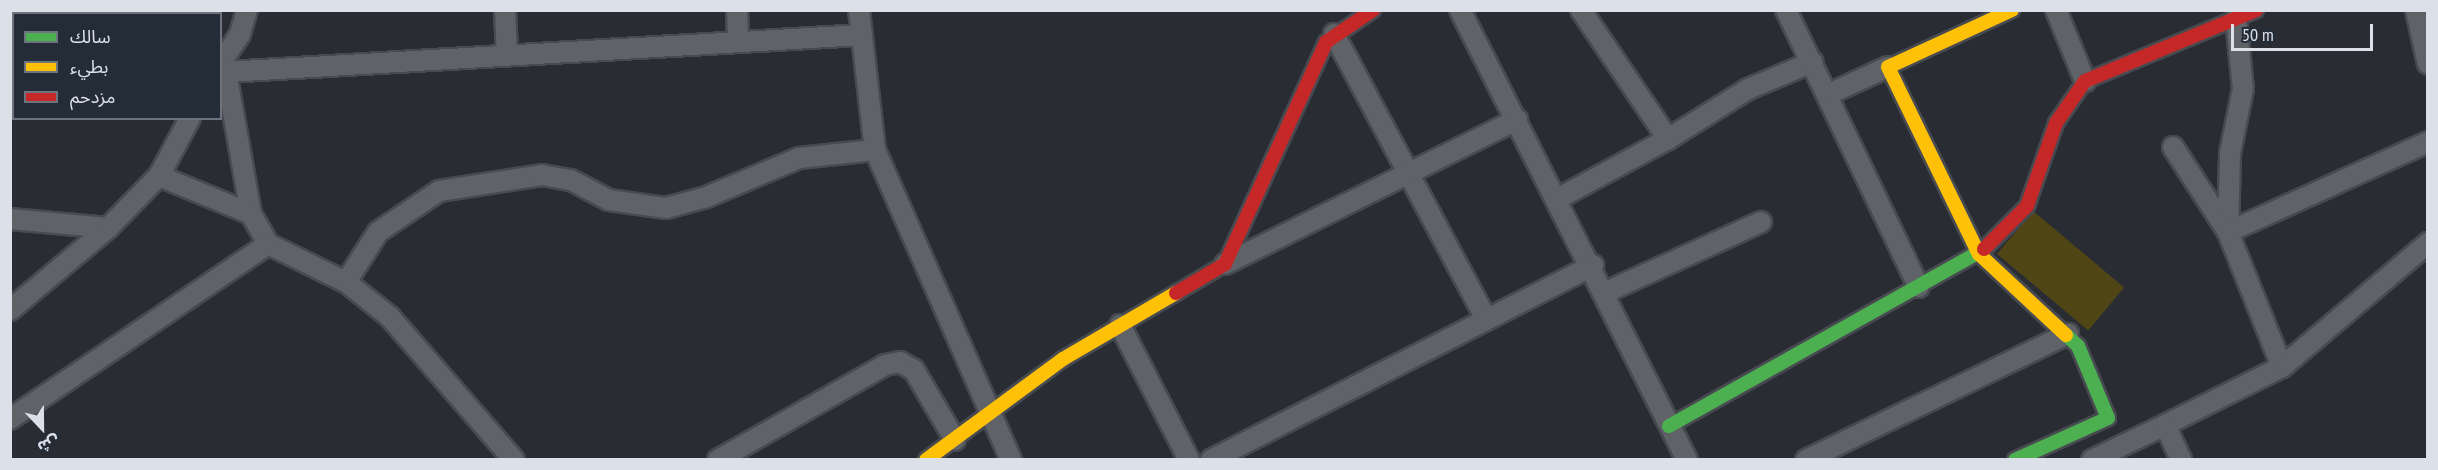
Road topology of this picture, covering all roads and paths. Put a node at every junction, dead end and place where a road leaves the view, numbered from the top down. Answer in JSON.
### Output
{"nodes":[{"id":1,"x":247,"y":10,"type":"edge"},
{"id":2,"x":505,"y":10,"type":"edge"},
{"id":3,"x":737,"y":10,"type":"edge"},
{"id":4,"x":859,"y":10,"type":"edge"},
{"id":5,"x":1373,"y":10,"type":"edge"},
{"id":6,"x":1460,"y":10,"type":"edge"},
{"id":7,"x":1581,"y":10,"type":"edge"},
{"id":8,"x":1786,"y":10,"type":"edge"},
{"id":9,"x":2013,"y":10,"type":"edge"},
{"id":10,"x":2056,"y":10,"type":"edge"},
{"id":11,"x":2256,"y":10,"type":"edge"},
{"id":12,"x":2416,"y":10,"type":"edge"},
{"id":13,"x":2236,"y":20,"type":"junction"},
{"id":14,"x":861,"y":34,"type":"junction"},
{"id":15,"x":1334,"y":34,"type":"junction"},
{"id":16,"x":738,"y":42,"type":"junction"},
{"id":17,"x":507,"y":55,"type":"junction"},
{"id":18,"x":1813,"y":62,"type":"junction"},
{"id":19,"x":2427,"y":64,"type":"edge"},
{"id":20,"x":1888,"y":67,"type":"junction"},
{"id":21,"x":222,"y":68,"type":"edge"},
{"id":22,"x":2085,"y":81,"type":"junction"},
{"id":23,"x":1829,"y":94,"type":"junction"},
{"id":24,"x":189,"y":120,"type":"edge"},
{"id":25,"x":1517,"y":120,"type":"junction"},
{"id":26,"x":1668,"y":139,"type":"junction"},
{"id":27,"x":2427,"y":142,"type":"edge"},
{"id":28,"x":2173,"y":147,"type":"dead end"},
{"id":29,"x":875,"y":150,"type":"junction"},
{"id":30,"x":1410,"y":174,"type":"junction"},
{"id":31,"x":159,"y":176,"type":"junction"},
{"id":32,"x":1557,"y":199,"type":"junction"},
{"id":33,"x":251,"y":214,"type":"junction"},
{"id":34,"x":10,"y":219,"type":"edge"},
{"id":35,"x":1761,"y":222,"type":"dead end"},
{"id":36,"x":108,"y":228,"type":"junction"},
{"id":37,"x":2228,"y":232,"type":"junction"},
{"id":38,"x":2427,"y":243,"type":"edge"},
{"id":39,"x":268,"y":244,"type":"junction"},
{"id":40,"x":1979,"y":254,"type":"junction"},
{"id":41,"x":1225,"y":264,"type":"junction"},
{"id":42,"x":1593,"y":265,"type":"junction"},
{"id":43,"x":346,"y":282,"type":"junction"},
{"id":44,"x":1919,"y":287,"type":"junction"},
{"id":45,"x":1606,"y":291,"type":"junction"},
{"id":46,"x":10,"y":310,"type":"edge"},
{"id":47,"x":1486,"y":319,"type":"junction"},
{"id":48,"x":1120,"y":325,"type":"junction"},
{"id":49,"x":2068,"y":334,"type":"junction"},
{"id":50,"x":2282,"y":367,"type":"junction"},
{"id":51,"x":988,"y":417,"type":"junction"},
{"id":52,"x":2108,"y":418,"type":"junction"},
{"id":53,"x":10,"y":419,"type":"edge"},
{"id":54,"x":2165,"y":425,"type":"junction"},
{"id":55,"x":1669,"y":426,"type":"junction"},
{"id":56,"x":955,"y":440,"type":"junction"},
{"id":57,"x":2118,"y":446,"type":"junction"},
{"id":58,"x":514,"y":459,"type":"edge"},
{"id":59,"x":718,"y":459,"type":"edge"},
{"id":60,"x":926,"y":459,"type":"edge"},
{"id":61,"x":1011,"y":459,"type":"edge"},
{"id":62,"x":1189,"y":459,"type":"edge"},
{"id":63,"x":1211,"y":459,"type":"edge"},
{"id":64,"x":1687,"y":459,"type":"edge"},
{"id":65,"x":1806,"y":459,"type":"edge"},
{"id":66,"x":2015,"y":459,"type":"edge"},
{"id":67,"x":2091,"y":459,"type":"edge"},
{"id":68,"x":2181,"y":459,"type":"edge"}],
"edges":[{"from":1,"to":21,"type":"street"},
{"from":2,"to":17,"type":"street"},
{"from":3,"to":16,"type":"street"},
{"from":4,"to":14,"type":"street"},
{"from":5,"to":15,"type":"street"},
{"from":6,"to":25,"type":"street"},
{"from":7,"to":26,"type":"street"},
{"from":8,"to":18,"type":"street"},
{"from":9,"to":20,"type":"street"},
{"from":10,"to":22,"type":"street"},
{"from":11,"to":13,"type":"street"},
{"from":12,"to":19,"type":"street"},
{"from":13,"to":22,"type":"street"},
{"from":13,"to":37,"type":"street"},
{"from":14,"to":16,"type":"street"},
{"from":14,"to":29,"type":"street"},
{"from":15,"to":30,"type":"street"},
{"from":15,"to":41,"type":"street"},
{"from":16,"to":17,"type":"street"},
{"from":17,"to":21,"type":"street"},
{"from":18,"to":23,"type":"street"},
{"from":18,"to":26,"type":"street"},
{"from":20,"to":23,"type":"street"},
{"from":20,"to":40,"type":"street"},
{"from":21,"to":33,"type":"street"},
{"from":22,"to":40,"type":"street"},
{"from":23,"to":44,"type":"street"},
{"from":24,"to":31,"type":"street"},
{"from":25,"to":30,"type":"street"},
{"from":25,"to":32,"type":"street"},
{"from":26,"to":32,"type":"street"},
{"from":27,"to":37,"type":"street"},
{"from":28,"to":37,"type":"street"},
{"from":29,"to":43,"type":"street"},
{"from":29,"to":51,"type":"street"},
{"from":30,"to":41,"type":"street"},
{"from":30,"to":47,"type":"street"},
{"from":31,"to":33,"type":"street"},
{"from":31,"to":36,"type":"street"},
{"from":32,"to":42,"type":"street"},
{"from":33,"to":39,"type":"street"},
{"from":34,"to":36,"type":"street"},
{"from":35,"to":45,"type":"street"},
{"from":36,"to":46,"type":"street"},
{"from":37,"to":50,"type":"street"},
{"from":38,"to":50,"type":"street"},
{"from":39,"to":43,"type":"street"},
{"from":39,"to":53,"type":"street"},
{"from":40,"to":44,"type":"street"},
{"from":40,"to":49,"type":"street"},
{"from":41,"to":48,"type":"street"},
{"from":42,"to":45,"type":"street"},
{"from":42,"to":47,"type":"street"},
{"from":43,"to":58,"type":"street"},
{"from":44,"to":55,"type":"street"},
{"from":45,"to":55,"type":"street"},
{"from":47,"to":63,"type":"street"},
{"from":48,"to":51,"type":"street"},
{"from":48,"to":62,"type":"street"},
{"from":49,"to":52,"type":"street"},
{"from":49,"to":65,"type":"street"},
{"from":50,"to":54,"type":"street"},
{"from":51,"to":56,"type":"street"},
{"from":51,"to":61,"type":"street"},
{"from":52,"to":57,"type":"street"},
{"from":52,"to":66,"type":"street"},
{"from":54,"to":57,"type":"street"},
{"from":54,"to":68,"type":"street"},
{"from":55,"to":64,"type":"street"},
{"from":56,"to":59,"type":"street"},
{"from":56,"to":60,"type":"street"},
{"from":57,"to":67,"type":"street"}]}
